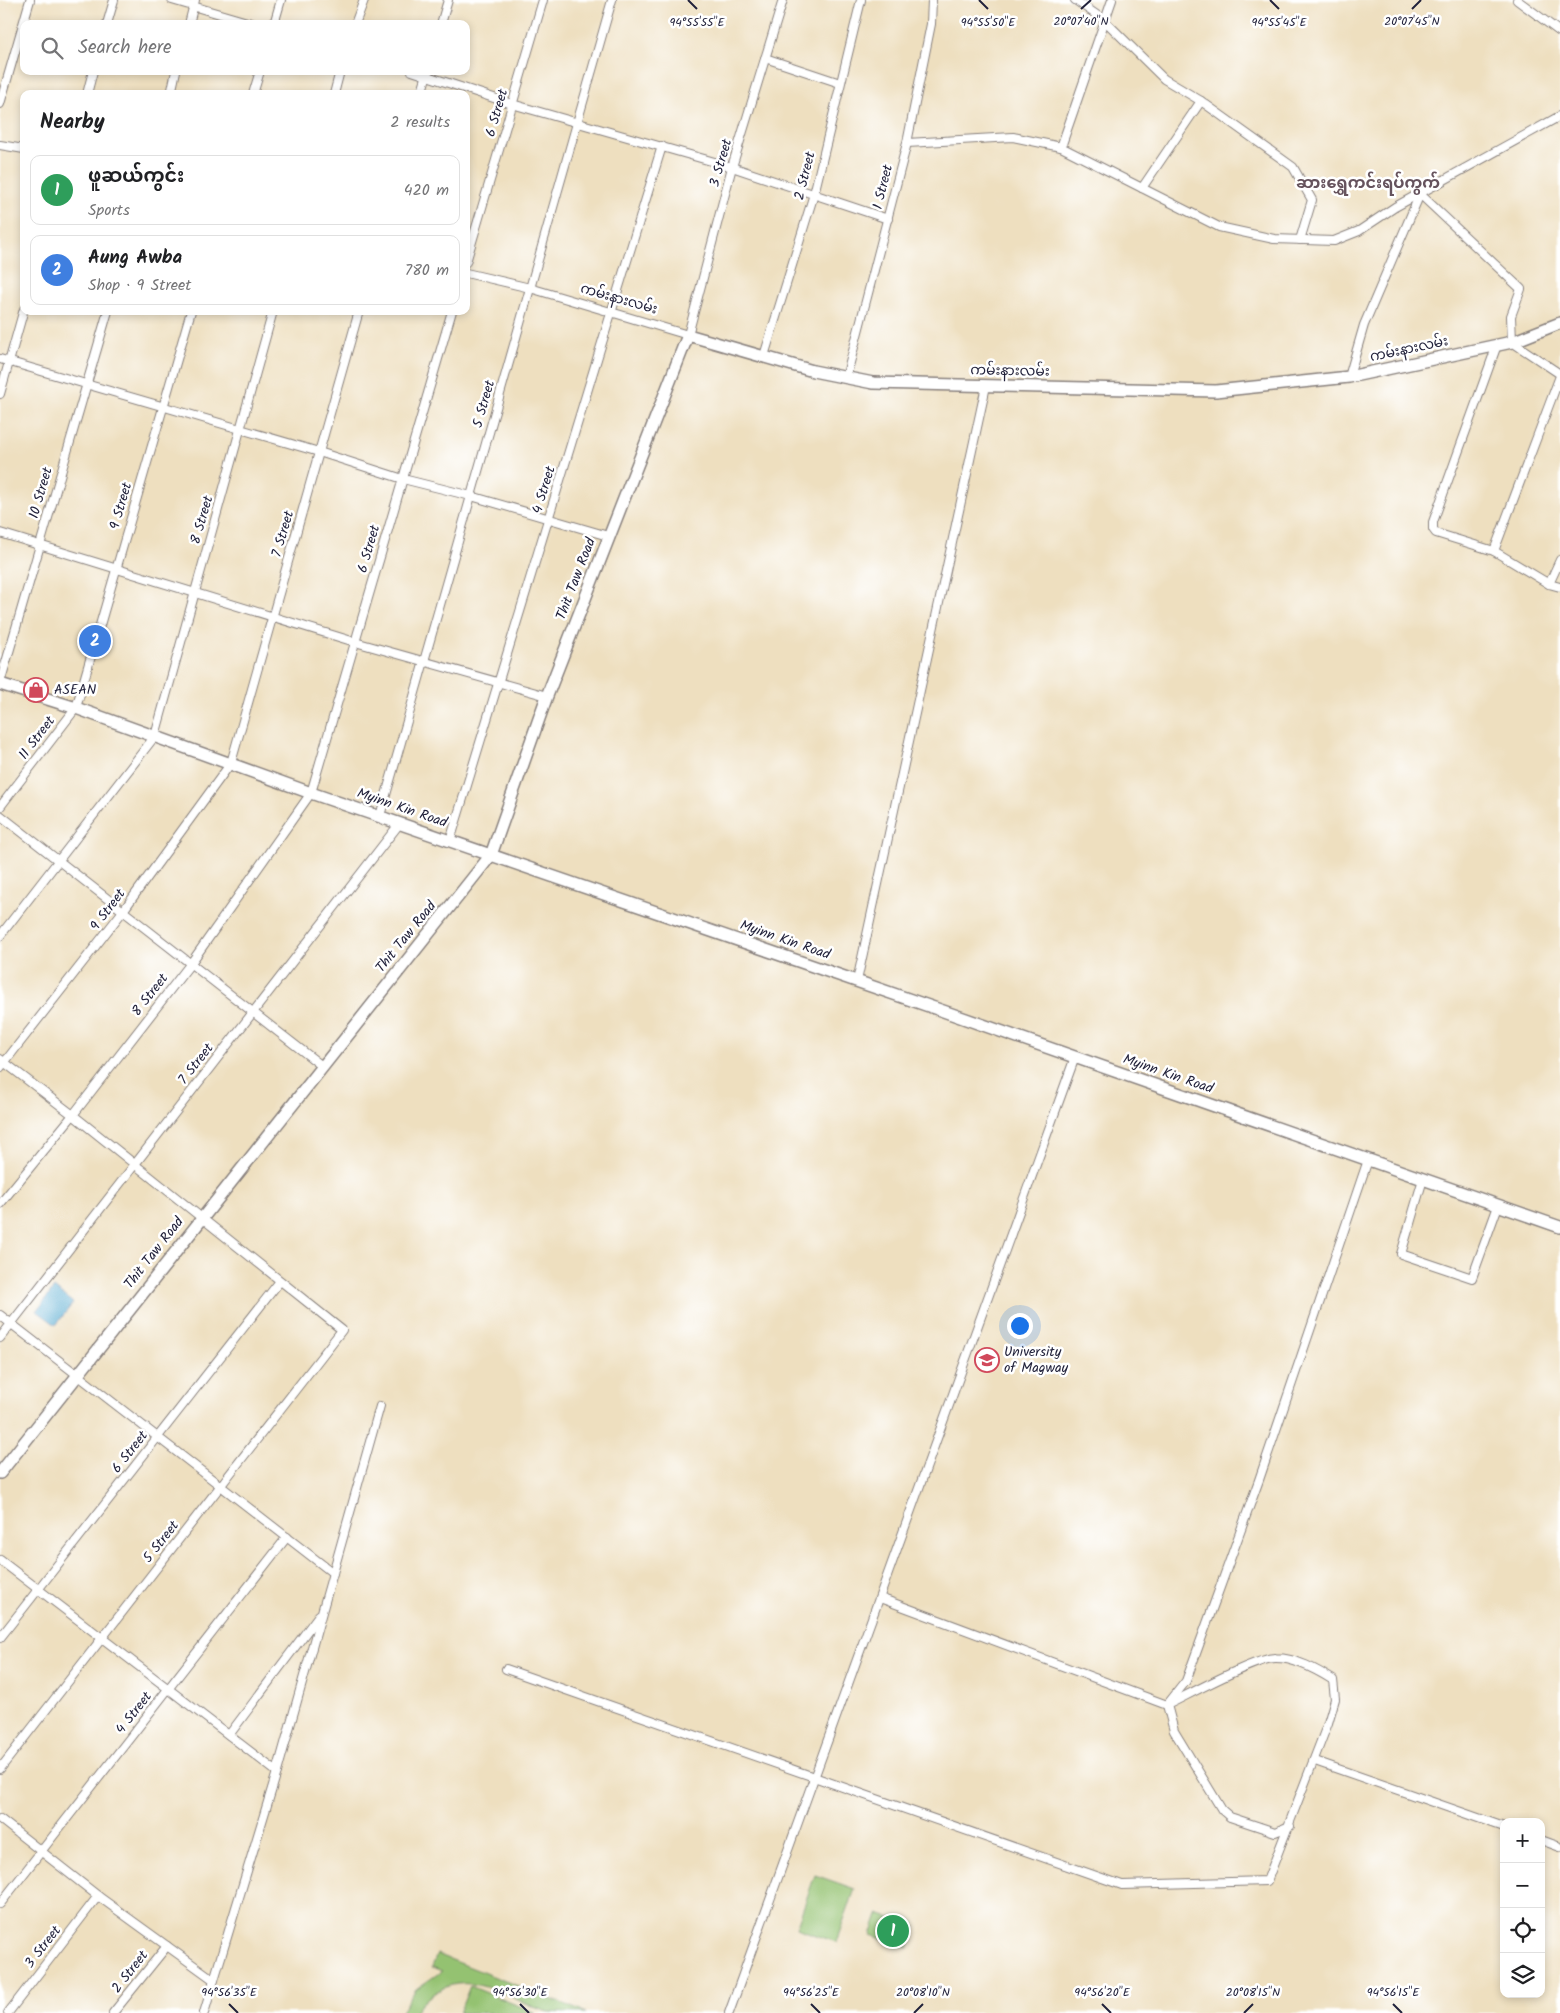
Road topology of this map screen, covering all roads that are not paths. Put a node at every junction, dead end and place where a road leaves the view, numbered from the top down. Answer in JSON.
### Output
{"nodes":[{"id":1,"x":30,"y":0,"type":"edge"},
{"id":2,"x":114,"y":0,"type":"edge"},
{"id":3,"x":172,"y":0,"type":"edge"},
{"id":4,"x":280,"y":0,"type":"edge"},
{"id":5,"x":364,"y":0,"type":"edge"},
{"id":6,"x":448,"y":0,"type":"edge"},
{"id":7,"x":543,"y":0,"type":"edge"},
{"id":8,"x":612,"y":0,"type":"edge"},
{"id":9,"x":783,"y":0,"type":"edge"},
{"id":10,"x":861,"y":0,"type":"edge"},
{"id":11,"x":932,"y":0,"type":"edge"},
{"id":12,"x":1075,"y":0,"type":"edge"},
{"id":13,"x":1112,"y":0,"type":"edge"},
{"id":14,"x":1517,"y":0,"type":"edge"},
{"id":15,"x":194,"y":3,"type":"edge"},
{"id":16,"x":24,"y":20,"type":"edge"},
{"id":17,"x":108,"y":20,"type":"edge"},
{"id":18,"x":190,"y":20,"type":"edge"},
{"id":19,"x":243,"y":20,"type":"edge"},
{"id":20,"x":275,"y":20,"type":"edge"},
{"id":21,"x":356,"y":20,"type":"edge"},
{"id":22,"x":442,"y":20,"type":"edge"},
{"id":23,"x":1104,"y":20,"type":"junction"},
{"id":24,"x":1560,"y":32,"type":"edge"},
{"id":25,"x":20,"y":35,"type":"edge"},
{"id":26,"x":765,"y":58,"type":"junction"},
{"id":27,"x":92,"y":75,"type":"edge"},
{"id":28,"x":175,"y":75,"type":"edge"},
{"id":29,"x":259,"y":75,"type":"edge"},
{"id":30,"x":339,"y":75,"type":"edge"},
{"id":31,"x":426,"y":75,"type":"edge"},
{"id":32,"x":432,"y":75,"type":"edge"},
{"id":33,"x":840,"y":83,"type":"junction"},
{"id":34,"x":88,"y":90,"type":"edge"},
{"id":35,"x":172,"y":90,"type":"edge"},
{"id":36,"x":254,"y":90,"type":"edge"},
{"id":37,"x":335,"y":90,"type":"edge"},
{"id":38,"x":422,"y":90,"type":"edge"},
{"id":39,"x":1201,"y":101,"type":"junction"},
{"id":40,"x":0,"y":104,"type":"edge"},
{"id":41,"x":512,"y":104,"type":"junction"},
{"id":42,"x":1560,"y":116,"type":"edge"},
{"id":43,"x":577,"y":121,"type":"junction"},
{"id":44,"x":907,"y":143,"type":"junction"},
{"id":45,"x":0,"y":145,"type":"edge"},
{"id":46,"x":662,"y":146,"type":"junction"},
{"id":47,"x":1061,"y":147,"type":"junction"},
{"id":48,"x":20,"y":148,"type":"edge"},
{"id":49,"x":732,"y":167,"type":"junction"},
{"id":50,"x":1142,"y":188,"type":"junction"},
{"id":51,"x":814,"y":194,"type":"junction"},
{"id":52,"x":1420,"y":194,"type":"junction"},
{"id":53,"x":888,"y":219,"type":"junction"},
{"id":54,"x":1300,"y":240,"type":"junction"},
{"id":55,"x":470,"y":248,"type":"edge"},
{"id":56,"x":470,"y":274,"type":"edge"},
{"id":57,"x":530,"y":288,"type":"junction"},
{"id":58,"x":611,"y":312,"type":"junction"},
{"id":59,"x":22,"y":315,"type":"edge"},
{"id":60,"x":107,"y":315,"type":"edge"},
{"id":61,"x":190,"y":315,"type":"edge"},
{"id":62,"x":272,"y":315,"type":"edge"},
{"id":63,"x":358,"y":315,"type":"edge"},
{"id":64,"x":451,"y":315,"type":"edge"},
{"id":65,"x":1560,"y":323,"type":"edge"},
{"id":66,"x":688,"y":335,"type":"junction"},
{"id":67,"x":1512,"y":342,"type":"junction"},
{"id":68,"x":1497,"y":345,"type":"junction"},
{"id":69,"x":764,"y":356,"type":"junction"},
{"id":70,"x":0,"y":360,"type":"edge"},
{"id":71,"x":8,"y":362,"type":"junction"},
{"id":72,"x":1560,"y":375,"type":"edge"},
{"id":73,"x":1350,"y":377,"type":"junction"},
{"id":74,"x":846,"y":378,"type":"junction"},
{"id":75,"x":85,"y":384,"type":"junction"},
{"id":76,"x":986,"y":386,"type":"junction"},
{"id":77,"x":0,"y":394,"type":"edge"},
{"id":78,"x":163,"y":407,"type":"junction"},
{"id":79,"x":240,"y":429,"type":"junction"},
{"id":80,"x":319,"y":452,"type":"junction"},
{"id":81,"x":402,"y":479,"type":"junction"},
{"id":82,"x":471,"y":496,"type":"junction"},
{"id":83,"x":548,"y":519,"type":"junction"},
{"id":84,"x":0,"y":533,"type":"edge"},
{"id":85,"x":608,"y":536,"type":"junction"},
{"id":86,"x":39,"y":546,"type":"junction"},
{"id":87,"x":1494,"y":551,"type":"junction"},
{"id":88,"x":1560,"y":560,"type":"edge"},
{"id":89,"x":116,"y":569,"type":"junction"},
{"id":90,"x":1550,"y":584,"type":"junction"},
{"id":91,"x":1560,"y":587,"type":"edge"},
{"id":92,"x":195,"y":592,"type":"junction"},
{"id":93,"x":273,"y":615,"type":"junction"},
{"id":94,"x":355,"y":642,"type":"junction"},
{"id":95,"x":424,"y":660,"type":"junction"},
{"id":96,"x":499,"y":682,"type":"junction"},
{"id":97,"x":0,"y":684,"type":"edge"},
{"id":98,"x":547,"y":696,"type":"junction"},
{"id":99,"x":76,"y":708,"type":"junction"},
{"id":100,"x":155,"y":736,"type":"junction"},
{"id":101,"x":231,"y":763,"type":"junction"},
{"id":102,"x":311,"y":793,"type":"junction"},
{"id":103,"x":0,"y":808,"type":"edge"},
{"id":104,"x":0,"y":815,"type":"edge"},
{"id":105,"x":380,"y":816,"type":"junction"},
{"id":106,"x":400,"y":823,"type":"junction"},
{"id":107,"x":450,"y":840,"type":"junction"},
{"id":108,"x":491,"y":855,"type":"junction"},
{"id":109,"x":58,"y":861,"type":"junction"},
{"id":110,"x":123,"y":911,"type":"junction"},
{"id":111,"x":0,"y":936,"type":"edge"},
{"id":112,"x":191,"y":962,"type":"junction"},
{"id":113,"x":857,"y":981,"type":"junction"},
{"id":114,"x":252,"y":1012,"type":"junction"},
{"id":115,"x":1074,"y":1057,"type":"junction"},
{"id":116,"x":1,"y":1063,"type":"edge"},
{"id":117,"x":322,"y":1066,"type":"junction"},
{"id":118,"x":73,"y":1115,"type":"junction"},
{"id":119,"x":1368,"y":1160,"type":"junction"},
{"id":120,"x":134,"y":1165,"type":"junction"},
{"id":121,"x":1423,"y":1180,"type":"junction"},
{"id":122,"x":0,"y":1204,"type":"edge"},
{"id":123,"x":1498,"y":1206,"type":"junction"},
{"id":124,"x":201,"y":1218,"type":"junction"},
{"id":125,"x":1560,"y":1227,"type":"edge"},
{"id":126,"x":280,"y":1281,"type":"junction"},
{"id":127,"x":0,"y":1315,"type":"edge"},
{"id":128,"x":12,"y":1324,"type":"junction"},
{"id":129,"x":0,"y":1338,"type":"edge"},
{"id":130,"x":77,"y":1375,"type":"junction"},
{"id":131,"x":380,"y":1406,"type":"dead end"},
{"id":132,"x":158,"y":1437,"type":"junction"},
{"id":133,"x":0,"y":1473,"type":"edge"},
{"id":134,"x":221,"y":1486,"type":"junction"},
{"id":135,"x":287,"y":1537,"type":"junction"},
{"id":136,"x":0,"y":1560,"type":"edge"},
{"id":137,"x":333,"y":1573,"type":"junction"},
{"id":138,"x":38,"y":1589,"type":"junction"},
{"id":139,"x":880,"y":1598,"type":"junction"},
{"id":140,"x":322,"y":1612,"type":"junction"},
{"id":141,"x":0,"y":1638,"type":"edge"},
{"id":142,"x":102,"y":1638,"type":"junction"},
{"id":143,"x":506,"y":1669,"type":"dead end"},
{"id":144,"x":168,"y":1689,"type":"junction"},
{"id":145,"x":1167,"y":1705,"type":"junction"},
{"id":146,"x":229,"y":1735,"type":"junction"},
{"id":147,"x":1315,"y":1761,"type":"junction"},
{"id":148,"x":0,"y":1769,"type":"edge"},
{"id":149,"x":277,"y":1772,"type":"junction"},
{"id":150,"x":816,"y":1778,"type":"junction"},
{"id":151,"x":0,"y":1819,"type":"edge"},
{"id":152,"x":1290,"y":1826,"type":"junction"},
{"id":153,"x":1500,"y":1826,"type":"edge"},
{"id":154,"x":1545,"y":1841,"type":"edge"},
{"id":155,"x":1560,"y":1847,"type":"edge"},
{"id":156,"x":42,"y":1851,"type":"junction"},
{"id":157,"x":98,"y":1896,"type":"junction"},
{"id":158,"x":0,"y":1904,"type":"edge"},
{"id":159,"x":166,"y":1946,"type":"junction"},
{"id":160,"x":214,"y":1980,"type":"junction"},
{"id":161,"x":8,"y":2013,"type":"edge"},
{"id":162,"x":113,"y":2013,"type":"edge"},
{"id":163,"x":204,"y":2013,"type":"edge"},
{"id":164,"x":729,"y":2013,"type":"edge"}],
"edges":[{"from":1,"to":16,"type":"street"},
{"from":2,"to":17,"type":"street"},
{"from":3,"to":15,"type":"street"},
{"from":4,"to":20,"type":"street"},
{"from":5,"to":21,"type":"street"},
{"from":6,"to":22,"type":"street"},
{"from":7,"to":41,"type":"street","name":"6 Street"},
{"from":8,"to":43,"type":"street","name":"5 Street"},
{"from":9,"to":26,"type":"street","name":"3 Street"},
{"from":10,"to":33,"type":"street","name":"2 Street"},
{"from":11,"to":44,"type":"street","name":"1 Street"},
{"from":12,"to":23,"type":"street"},
{"from":13,"to":23,"type":"street"},
{"from":14,"to":24,"type":"street"},
{"from":15,"to":18,"type":"street"},
{"from":15,"to":19,"type":"street"},
{"from":23,"to":39,"type":"street"},
{"from":23,"to":47,"type":"street"},
{"from":25,"to":40,"type":"street"},
{"from":26,"to":33,"type":"street"},
{"from":26,"to":49,"type":"street","name":"3 Street"},
{"from":27,"to":34,"type":"street"},
{"from":28,"to":35,"type":"street"},
{"from":29,"to":36,"type":"street"},
{"from":30,"to":37,"type":"street"},
{"from":31,"to":38,"type":"street"},
{"from":32,"to":41,"type":"street"},
{"from":33,"to":51,"type":"street","name":"2 Street"},
{"from":39,"to":50,"type":"street"},
{"from":39,"to":54,"type":"street"},
{"from":41,"to":43,"type":"street"},
{"from":41,"to":55,"type":"street","name":"6 Street"},
{"from":42,"to":52,"type":"street"},
{"from":43,"to":46,"type":"street"},
{"from":43,"to":57,"type":"street","name":"5 Street"},
{"from":44,"to":47,"type":"street"},
{"from":44,"to":53,"type":"street","name":"1 Street"},
{"from":45,"to":48,"type":"street"},
{"from":46,"to":49,"type":"street"},
{"from":46,"to":58,"type":"street","name":"4 Street"},
{"from":47,"to":50,"type":"street"},
{"from":49,"to":51,"type":"street"},
{"from":49,"to":66,"type":"street","name":"3 Street"},
{"from":50,"to":54,"type":"street"},
{"from":51,"to":53,"type":"street"},
{"from":51,"to":69,"type":"street","name":"2 Street"},
{"from":52,"to":54,"type":"street"},
{"from":52,"to":67,"type":"street"},
{"from":52,"to":73,"type":"street"},
{"from":53,"to":74,"type":"street","name":"1 Street"},
{"from":56,"to":57,"type":"street","name":"ကမ်းနားလမ်း"},
{"from":57,"to":58,"type":"street","name":"ကမ်းနားလမ်း"},
{"from":57,"to":82,"type":"street","name":"5 Street"},
{"from":58,"to":66,"type":"street","name":"ကမ်းနားလမ်း"},
{"from":58,"to":83,"type":"street","name":"4 Street"},
{"from":59,"to":71,"type":"street"},
{"from":60,"to":75,"type":"street","name":"10 Street"},
{"from":61,"to":78,"type":"street","name":"9 Street"},
{"from":62,"to":79,"type":"street","name":"8 Street"},
{"from":63,"to":80,"type":"street","name":"7 Street"},
{"from":64,"to":81,"type":"street","name":"6 Street"},
{"from":65,"to":67,"type":"street","name":"ကမ်းနားလမ်း"},
{"from":66,"to":69,"type":"street","name":"ကမ်းနားလမ်း"},
{"from":66,"to":85,"type":"street","name":"Thit Taw Road"},
{"from":67,"to":68,"type":"street","name":"ကမ်းနားလမ်း"},
{"from":67,"to":72,"type":"street"},
{"from":68,"to":73,"type":"street","name":"ကမ်းနားလမ်း"},
{"from":68,"to":87,"type":"street"},
{"from":69,"to":74,"type":"street","name":"ကမ်းနားလမ်း"},
{"from":70,"to":71,"type":"street"},
{"from":71,"to":75,"type":"street"},
{"from":71,"to":77,"type":"street"},
{"from":72,"to":87,"type":"street"},
{"from":73,"to":76,"type":"street","name":"ကမ်းနားလမ်း"},
{"from":74,"to":76,"type":"street","name":"ကမ်းနားလမ်း"},
{"from":75,"to":78,"type":"street"},
{"from":75,"to":86,"type":"street","name":"10 Street"},
{"from":76,"to":113,"type":"street"},
{"from":78,"to":79,"type":"street"},
{"from":78,"to":89,"type":"street","name":"9 Street"},
{"from":79,"to":80,"type":"street"},
{"from":79,"to":92,"type":"street","name":"8 Street"},
{"from":80,"to":81,"type":"street"},
{"from":80,"to":93,"type":"street","name":"7 Street"},
{"from":81,"to":82,"type":"street"},
{"from":81,"to":94,"type":"street","name":"6 Street"},
{"from":82,"to":83,"type":"street"},
{"from":82,"to":95,"type":"street","name":"5 Street"},
{"from":83,"to":85,"type":"street"},
{"from":83,"to":96,"type":"street","name":"4 Street"},
{"from":84,"to":86,"type":"street"},
{"from":85,"to":98,"type":"street","name":"Thit Taw Road"},
{"from":86,"to":89,"type":"street"},
{"from":86,"to":97,"type":"street","name":"10 Street"},
{"from":87,"to":90,"type":"street"},
{"from":88,"to":90,"type":"street"},
{"from":89,"to":92,"type":"street"},
{"from":89,"to":99,"type":"street","name":"9 Street"},
{"from":90,"to":91,"type":"street"},
{"from":92,"to":93,"type":"street"},
{"from":92,"to":100,"type":"street","name":"8 Street"},
{"from":93,"to":94,"type":"street"},
{"from":93,"to":101,"type":"street","name":"7 Street"},
{"from":94,"to":95,"type":"street"},
{"from":94,"to":102,"type":"street","name":"6 Street"},
{"from":95,"to":96,"type":"street"},
{"from":95,"to":105,"type":"street","name":"5 Street"},
{"from":96,"to":98,"type":"street"},
{"from":96,"to":107,"type":"street","name":"4 Street"},
{"from":97,"to":99,"type":"street","name":"Myinn Kin Road"},
{"from":98,"to":108,"type":"street","name":"Thit Taw Road"},
{"from":99,"to":100,"type":"street","name":"Myinn Kin Road"},
{"from":99,"to":103,"type":"street","name":"11 Street"},
{"from":100,"to":101,"type":"street","name":"Myinn Kin Road"},
{"from":100,"to":109,"type":"street"},
{"from":101,"to":102,"type":"street","name":"Myinn Kin Road"},
{"from":101,"to":110,"type":"street","name":"9 Street"},
{"from":102,"to":105,"type":"street","name":"Myinn Kin Road"},
{"from":102,"to":112,"type":"street","name":"8 Street"},
{"from":104,"to":109,"type":"street"},
{"from":105,"to":106,"type":"street"},
{"from":106,"to":107,"type":"street","name":"Myinn Kin Road"},
{"from":106,"to":114,"type":"street","name":"7 Street"},
{"from":107,"to":108,"type":"street","name":"Myinn Kin Road"},
{"from":108,"to":113,"type":"street","name":"Myinn Kin Road"},
{"from":108,"to":117,"type":"street","name":"Thit Taw Road"},
{"from":109,"to":110,"type":"street"},
{"from":109,"to":111,"type":"street"},
{"from":110,"to":112,"type":"street"},
{"from":110,"to":116,"type":"street","name":"9 Street"},
{"from":112,"to":114,"type":"street"},
{"from":112,"to":118,"type":"street","name":"8 Street"},
{"from":113,"to":115,"type":"street","name":"Myinn Kin Road"},
{"from":114,"to":117,"type":"street"},
{"from":114,"to":120,"type":"street","name":"7 Street"},
{"from":115,"to":119,"type":"street","name":"Myinn Kin Road"},
{"from":115,"to":139,"type":"street"},
{"from":116,"to":118,"type":"street"},
{"from":117,"to":124,"type":"street","name":"Thit Taw Road"},
{"from":118,"to":120,"type":"street"},
{"from":118,"to":122,"type":"street","name":"8 Street"},
{"from":119,"to":121,"type":"street","name":"Myinn Kin Road"},
{"from":119,"to":145,"type":"street"},
{"from":120,"to":124,"type":"street"},
{"from":120,"to":128,"type":"street","name":"7 Street"},
{"from":121,"to":123,"type":"street","name":"Myinn Kin Road"},
{"from":121,"to":123,"type":"street"},
{"from":123,"to":125,"type":"street","name":"Myinn Kin Road"},
{"from":124,"to":126,"type":"street"},
{"from":124,"to":130,"type":"street","name":"Thit Taw Road"},
{"from":126,"to":132,"type":"street","name":"6 Street"},
{"from":126,"to":134,"type":"street","name":"5 Street"},
{"from":127,"to":128,"type":"street"},
{"from":128,"to":129,"type":"street","name":"7 Street"},
{"from":128,"to":130,"type":"street"},
{"from":130,"to":132,"type":"street"},
{"from":130,"to":133,"type":"street","name":"Thit Taw Road"},
{"from":131,"to":137,"type":"street"},
{"from":132,"to":134,"type":"street"},
{"from":132,"to":138,"type":"street","name":"6 Street"},
{"from":134,"to":135,"type":"street"},
{"from":134,"to":142,"type":"street","name":"5 Street"},
{"from":135,"to":137,"type":"street"},
{"from":135,"to":144,"type":"street","name":"4 Street"},
{"from":136,"to":138,"type":"street"},
{"from":137,"to":140,"type":"street"},
{"from":138,"to":141,"type":"street","name":"6 Street"},
{"from":138,"to":142,"type":"street"},
{"from":139,"to":145,"type":"street"},
{"from":139,"to":150,"type":"street"},
{"from":140,"to":146,"type":"street"},
{"from":140,"to":149,"type":"street"},
{"from":142,"to":144,"type":"street"},
{"from":142,"to":148,"type":"street","name":"5 Street"},
{"from":143,"to":150,"type":"street"},
{"from":144,"to":146,"type":"street"},
{"from":144,"to":156,"type":"street","name":"4 Street"},
{"from":145,"to":147,"type":"street"},
{"from":145,"to":152,"type":"street"},
{"from":146,"to":149,"type":"street"},
{"from":147,"to":152,"type":"street"},
{"from":147,"to":153,"type":"street"},
{"from":149,"to":160,"type":"street"},
{"from":150,"to":152,"type":"street"},
{"from":150,"to":164,"type":"street"},
{"from":151,"to":156,"type":"street"},
{"from":154,"to":155,"type":"street"},
{"from":156,"to":157,"type":"street"},
{"from":156,"to":158,"type":"street","name":"4 Street"},
{"from":157,"to":159,"type":"street"},
{"from":157,"to":161,"type":"street","name":"3 Street"},
{"from":159,"to":160,"type":"street"},
{"from":159,"to":162,"type":"street","name":"2 Street"},
{"from":160,"to":163,"type":"street"}]}
